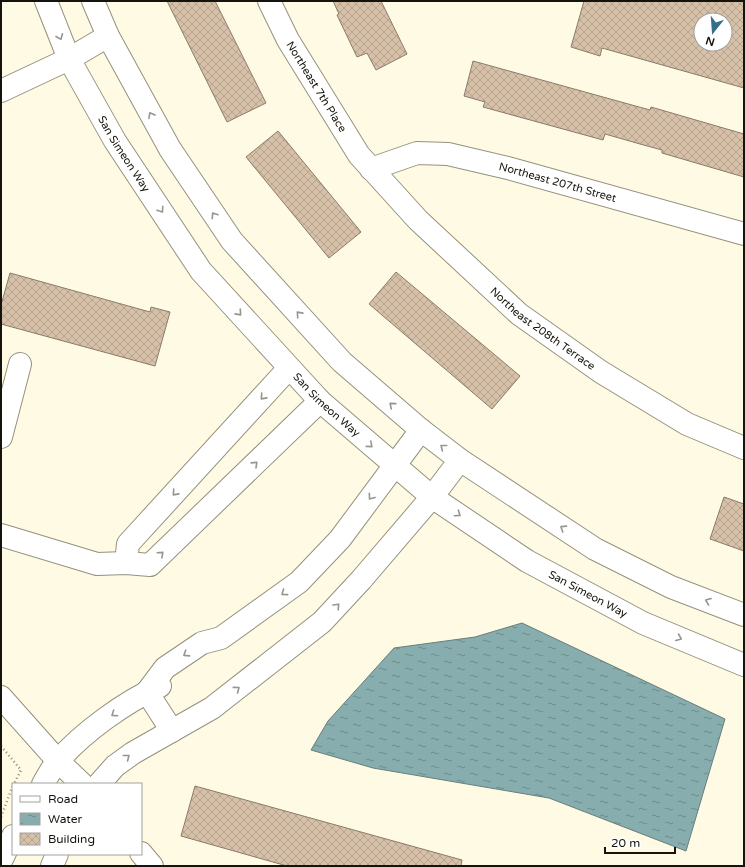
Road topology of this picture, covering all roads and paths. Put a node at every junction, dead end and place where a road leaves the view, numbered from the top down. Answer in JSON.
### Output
{"nodes":[{"id":1,"x":46,"y":1,"type":"edge"},
{"id":2,"x":93,"y":1,"type":"edge"},
{"id":3,"x":269,"y":1,"type":"edge"},
{"id":4,"x":108,"y":36,"type":"junction"},
{"id":5,"x":69,"y":58,"type":"junction"},
{"id":6,"x":1,"y":91,"type":"edge"},
{"id":7,"x":371,"y":169,"type":"junction"},
{"id":8,"x":744,"y":234,"type":"edge"},
{"id":9,"x":20,"y":364,"type":"dead end"},
{"id":10,"x":289,"y":368,"type":"junction"},
{"id":11,"x":320,"y":401,"type":"junction"},
{"id":12,"x":421,"y":430,"type":"junction"},
{"id":13,"x":1,"y":437,"type":"edge"},
{"id":14,"x":744,"y":448,"type":"edge"},
{"id":15,"x":460,"y":460,"type":"junction"},
{"id":16,"x":394,"y":465,"type":"junction"},
{"id":17,"x":432,"y":497,"type":"junction"},
{"id":18,"x":158,"y":512,"type":"junction"},
{"id":19,"x":1,"y":535,"type":"edge"},
{"id":20,"x":182,"y":536,"type":"junction"},
{"id":21,"x":126,"y":563,"type":"junction"},
{"id":22,"x":744,"y":615,"type":"edge"},
{"id":23,"x":744,"y":665,"type":"edge"},
{"id":24,"x":147,"y":692,"type":"junction"},
{"id":25,"x":5,"y":710,"type":"edge"},
{"id":26,"x":172,"y":731,"type":"junction"},
{"id":27,"x":1,"y":746,"type":"edge"},
{"id":28,"x":58,"y":761,"type":"junction"},
{"id":29,"x":14,"y":783,"type":"edge"},
{"id":30,"x":44,"y":783,"type":"edge"},
{"id":31,"x":81,"y":783,"type":"edge"},
{"id":32,"x":100,"y":783,"type":"edge"},
{"id":33,"x":12,"y":788,"type":"edge"},
{"id":34,"x":1,"y":817,"type":"edge"},
{"id":35,"x":12,"y":838,"type":"edge"},
{"id":36,"x":142,"y":854,"type":"edge"},
{"id":37,"x":57,"y":855,"type":"edge"},
{"id":38,"x":1,"y":861,"type":"edge"},
{"id":39,"x":52,"y":866,"type":"edge"},
{"id":40,"x":152,"y":866,"type":"edge"}],
"edges":[{"from":1,"to":5,"type":"street","name":"San Simeon Way","one_way":true},
{"from":2,"to":4,"type":"street"},
{"from":3,"to":7,"type":"street","name":"Northeast 7th Place"},
{"from":4,"to":5,"type":"street"},
{"from":12,"to":4,"type":"street","one_way":true},
{"from":5,"to":6,"type":"street"},
{"from":5,"to":10,"type":"street","name":"San Simeon Way","one_way":true},
{"from":7,"to":8,"type":"street","name":"Northeast 207th Street"},
{"from":7,"to":14,"type":"street","name":"Northeast 208th Terrace"},
{"from":9,"to":13,"type":"street"},
{"from":10,"to":11,"type":"street","name":"San Simeon Way"},
{"from":10,"to":18,"type":"street","one_way":true},
{"from":11,"to":16,"type":"street","name":"San Simeon Way","one_way":true},
{"from":20,"to":11,"type":"street","one_way":true},
{"from":15,"to":12,"type":"street","one_way":true},
{"from":12,"to":16,"type":"street"},
{"from":15,"to":17,"type":"street"},
{"from":22,"to":15,"type":"street","one_way":true},
{"from":16,"to":17,"type":"street","name":"San Simeon Way"},
{"from":16,"to":24,"type":"street","one_way":true},
{"from":17,"to":23,"type":"street","name":"San Simeon Way","one_way":true},
{"from":26,"to":17,"type":"street","one_way":true},
{"from":18,"to":20,"type":"street"},
{"from":18,"to":21,"type":"street"},
{"from":19,"to":21,"type":"street"},
{"from":21,"to":20,"type":"street","one_way":true},
{"from":24,"to":26,"type":"street"},
{"from":24,"to":28,"type":"street","one_way":true},
{"from":25,"to":28,"type":"street"},
{"from":32,"to":26,"type":"street","one_way":true},
{"from":27,"to":29,"type":"path"},
{"from":28,"to":30,"type":"street"},
{"from":28,"to":31,"type":"street"},
{"from":33,"to":34,"type":"path"},
{"from":35,"to":38,"type":"street"},
{"from":36,"to":40,"type":"street"},
{"from":37,"to":39,"type":"street"}]}
